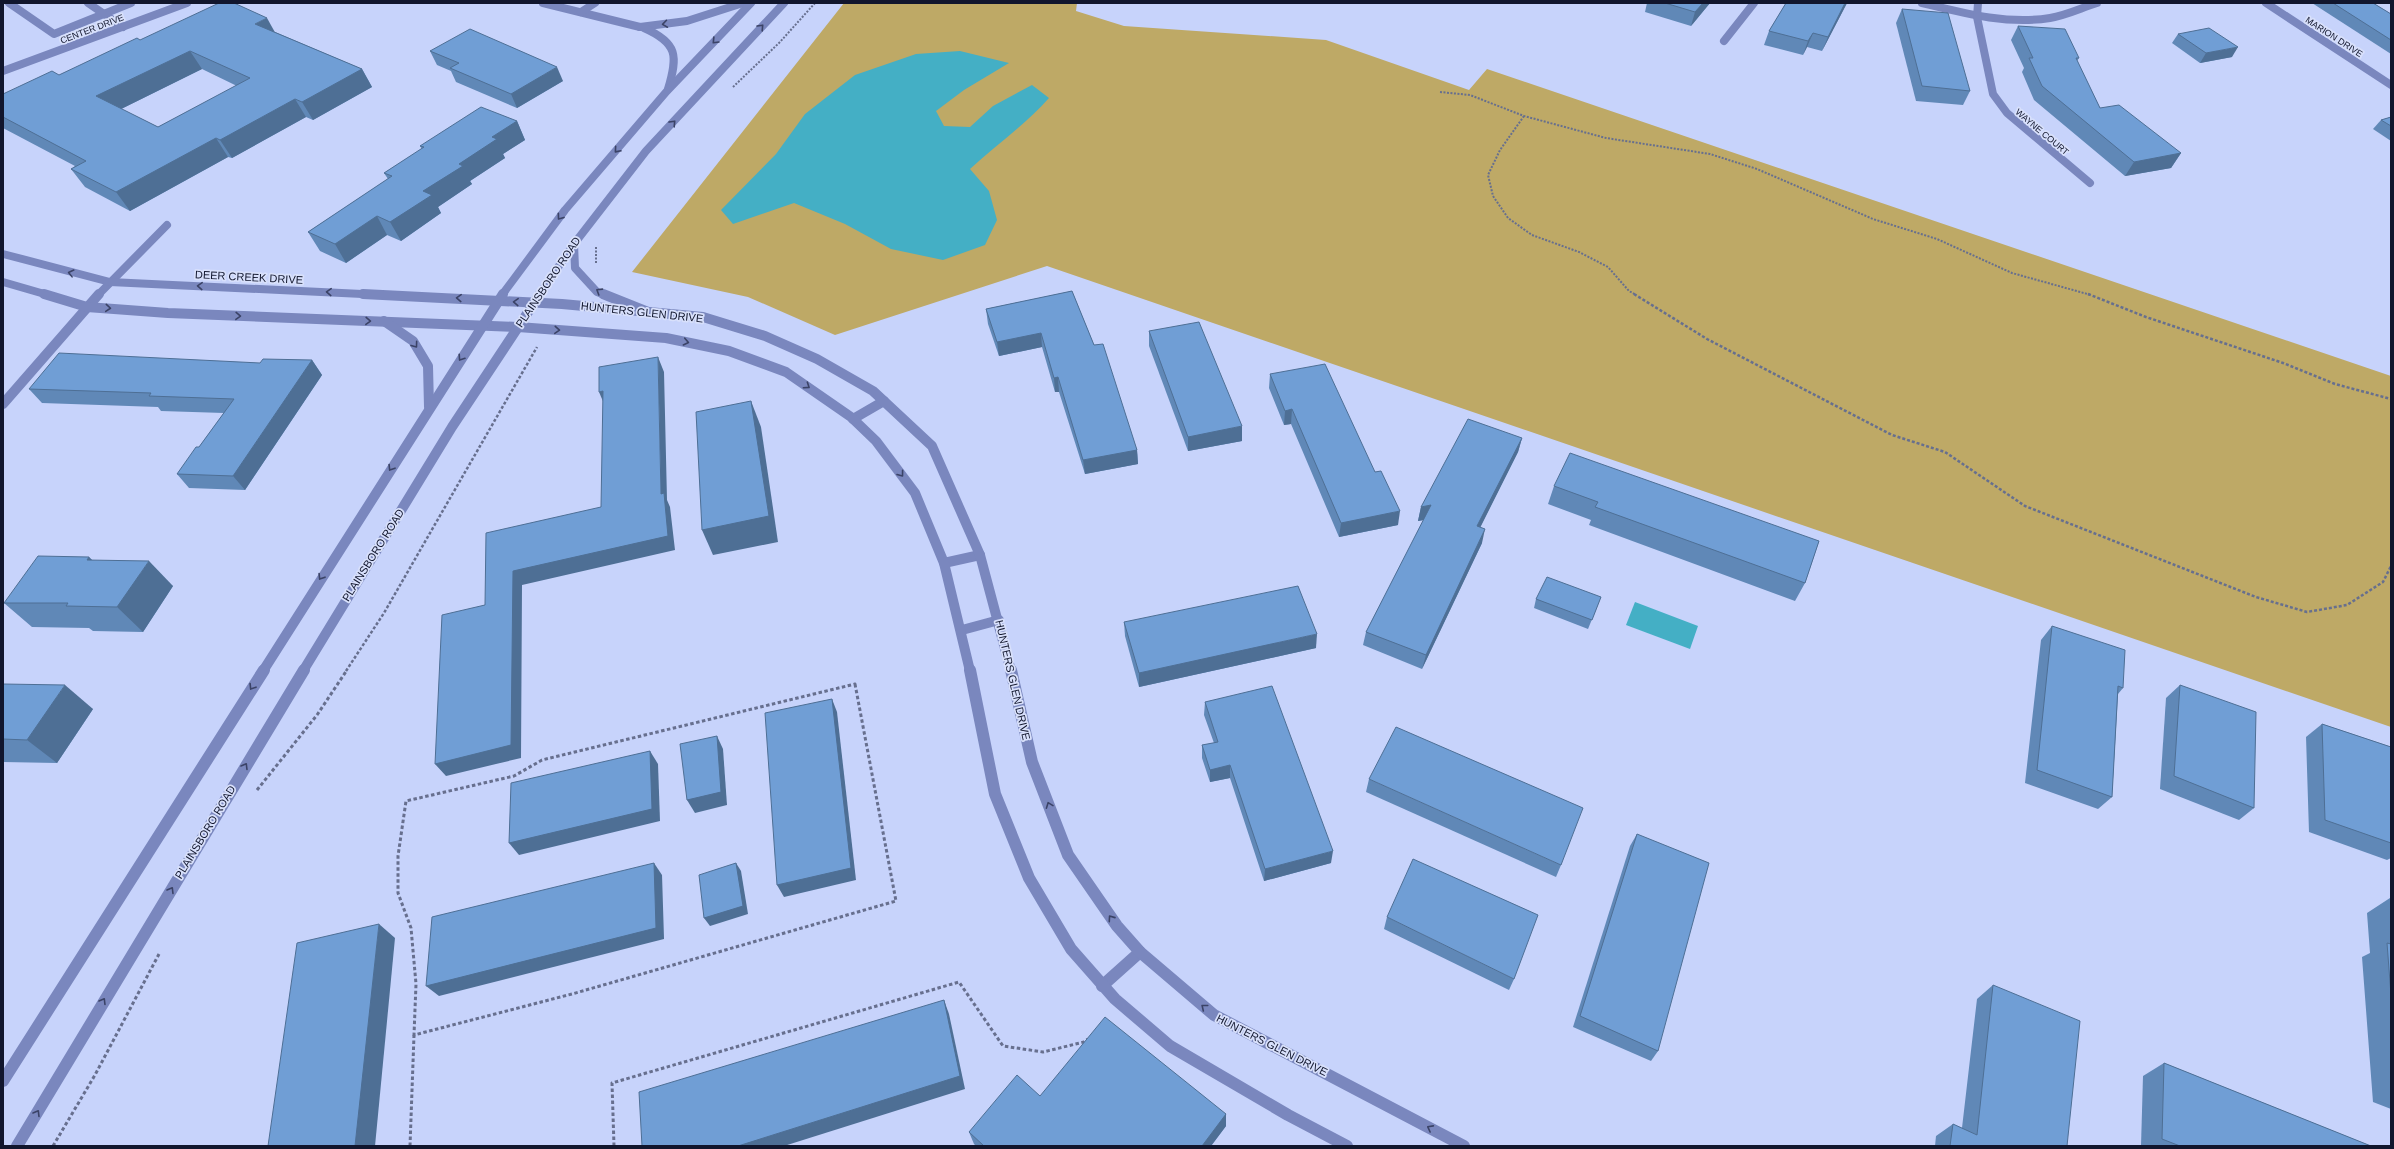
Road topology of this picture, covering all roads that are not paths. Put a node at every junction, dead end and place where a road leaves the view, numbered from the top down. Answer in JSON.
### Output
{"nodes":[{"id":1,"x":9,"y":3,"type":"edge"},
{"id":2,"x":88,"y":3,"type":"edge"},
{"id":3,"x":131,"y":3,"type":"edge"},
{"id":4,"x":187,"y":3,"type":"edge"},
{"id":5,"x":543,"y":3,"type":"edge"},
{"id":6,"x":595,"y":3,"type":"edge"},
{"id":7,"x":743,"y":3,"type":"edge"},
{"id":8,"x":751,"y":3,"type":"edge"},
{"id":9,"x":784,"y":3,"type":"edge"},
{"id":10,"x":1754,"y":3,"type":"edge"},
{"id":11,"x":1922,"y":3,"type":"edge"},
{"id":12,"x":1978,"y":3,"type":"edge"},
{"id":13,"x":2097,"y":3,"type":"edge"},
{"id":14,"x":2266,"y":3,"type":"edge"},
{"id":15,"x":581,"y":12,"type":"junction"},
{"id":16,"x":104,"y":14,"type":"junction"},
{"id":17,"x":1977,"y":17,"type":"junction"},
{"id":18,"x":124,"y":27,"type":"junction"},
{"id":19,"x":640,"y":27,"type":"junction"},
{"id":20,"x":1724,"y":40,"type":"dead end"},
{"id":21,"x":3,"y":71,"type":"edge"},
{"id":22,"x":2391,"y":85,"type":"edge"},
{"id":23,"x":667,"y":91,"type":"junction"},
{"id":24,"x":2090,"y":183,"type":"dead end"},
{"id":25,"x":167,"y":225,"type":"dead end"},
{"id":26,"x":574,"y":244,"type":"junction"},
{"id":27,"x":3,"y":254,"type":"edge"},
{"id":28,"x":3,"y":282,"type":"edge"},
{"id":29,"x":110,"y":282,"type":"junction"},
{"id":30,"x":498,"y":301,"type":"junction"},
{"id":31,"x":534,"y":302,"type":"junction"},
{"id":32,"x":88,"y":307,"type":"junction"},
{"id":33,"x":648,"y":312,"type":"junction"},
{"id":34,"x":384,"y":321,"type":"junction"},
{"id":35,"x":483,"y":326,"type":"junction"},
{"id":36,"x":518,"y":328,"type":"junction"},
{"id":37,"x":884,"y":401,"type":"junction"},
{"id":38,"x":3,"y":404,"type":"edge"},
{"id":39,"x":429,"y":407,"type":"junction"},
{"id":40,"x":853,"y":419,"type":"junction"},
{"id":41,"x":980,"y":555,"type":"junction"},
{"id":42,"x":944,"y":563,"type":"junction"},
{"id":43,"x":999,"y":620,"type":"junction"},
{"id":44,"x":962,"y":630,"type":"junction"},
{"id":45,"x":1140,"y":952,"type":"junction"},
{"id":46,"x":1102,"y":986,"type":"junction"},
{"id":47,"x":3,"y":1082,"type":"edge"},
{"id":48,"x":17,"y":1146,"type":"edge"},
{"id":49,"x":1347,"y":1146,"type":"edge"},
{"id":50,"x":1464,"y":1146,"type":"edge"}],
"edges":[{"from":1,"to":16,"type":"street"},
{"from":2,"to":16,"type":"street"},
{"from":3,"to":16,"type":"street"},
{"from":4,"to":18,"type":"street","name":"CENTER DRIVE"},
{"from":5,"to":15,"type":"street"},
{"from":6,"to":15,"type":"street"},
{"from":7,"to":19,"type":"street","one_way":true},
{"from":8,"to":23,"type":"street","one_way":true},
{"from":26,"to":9,"type":"street","name":"PLAINSBORO ROAD","one_way":true},
{"from":10,"to":20,"type":"street"},
{"from":11,"to":17,"type":"street"},
{"from":12,"to":17,"type":"street","name":"WAYNE COURT"},
{"from":13,"to":17,"type":"street"},
{"from":14,"to":22,"type":"street","name":"MARION DRIVE"},
{"from":15,"to":19,"type":"street"},
{"from":16,"to":18,"type":"street"},
{"from":17,"to":24,"type":"street","name":"WAYNE COURT"},
{"from":18,"to":21,"type":"street","name":"CENTER DRIVE"},
{"from":19,"to":23,"type":"street"},
{"from":23,"to":30,"type":"street","one_way":true},
{"from":25,"to":29,"type":"street"},
{"from":26,"to":31,"type":"street","name":"PLAINSBORO ROAD"},
{"from":33,"to":26,"type":"street","one_way":true},
{"from":29,"to":27,"type":"street","name":"DEER CREEK DRIVE","one_way":true},
{"from":28,"to":32,"type":"street"},
{"from":30,"to":29,"type":"street","name":"DEER CREEK DRIVE","one_way":true},
{"from":29,"to":32,"type":"street"},
{"from":31,"to":30,"type":"street","name":"DEER CREEK DRIVE","one_way":true},
{"from":30,"to":35,"type":"street"},
{"from":31,"to":33,"type":"street","name":"HUNTERS GLEN DRIVE"},
{"from":31,"to":36,"type":"street","name":"PLAINSBORO ROAD"},
{"from":32,"to":34,"type":"street","one_way":true},
{"from":32,"to":38,"type":"street"},
{"from":33,"to":37,"type":"street","name":"HUNTERS GLEN DRIVE"},
{"from":34,"to":35,"type":"street"},
{"from":34,"to":39,"type":"street","one_way":true},
{"from":35,"to":36,"type":"street"},
{"from":35,"to":39,"type":"street","one_way":true},
{"from":36,"to":40,"type":"street","one_way":true},
{"from":48,"to":36,"type":"street","name":"PLAINSBORO ROAD","one_way":true},
{"from":37,"to":40,"type":"street"},
{"from":37,"to":41,"type":"street","name":"HUNTERS GLEN DRIVE"},
{"from":39,"to":47,"type":"street","one_way":true},
{"from":40,"to":42,"type":"street","one_way":true},
{"from":41,"to":42,"type":"street"},
{"from":41,"to":43,"type":"street","name":"HUNTERS GLEN DRIVE"},
{"from":42,"to":44,"type":"street"},
{"from":43,"to":44,"type":"street"},
{"from":45,"to":43,"type":"street","name":"HUNTERS GLEN DRIVE","one_way":true},
{"from":44,"to":46,"type":"street"},
{"from":45,"to":46,"type":"street"},
{"from":50,"to":45,"type":"street","name":"HUNTERS GLEN DRIVE","one_way":true},
{"from":46,"to":49,"type":"street"}]}
